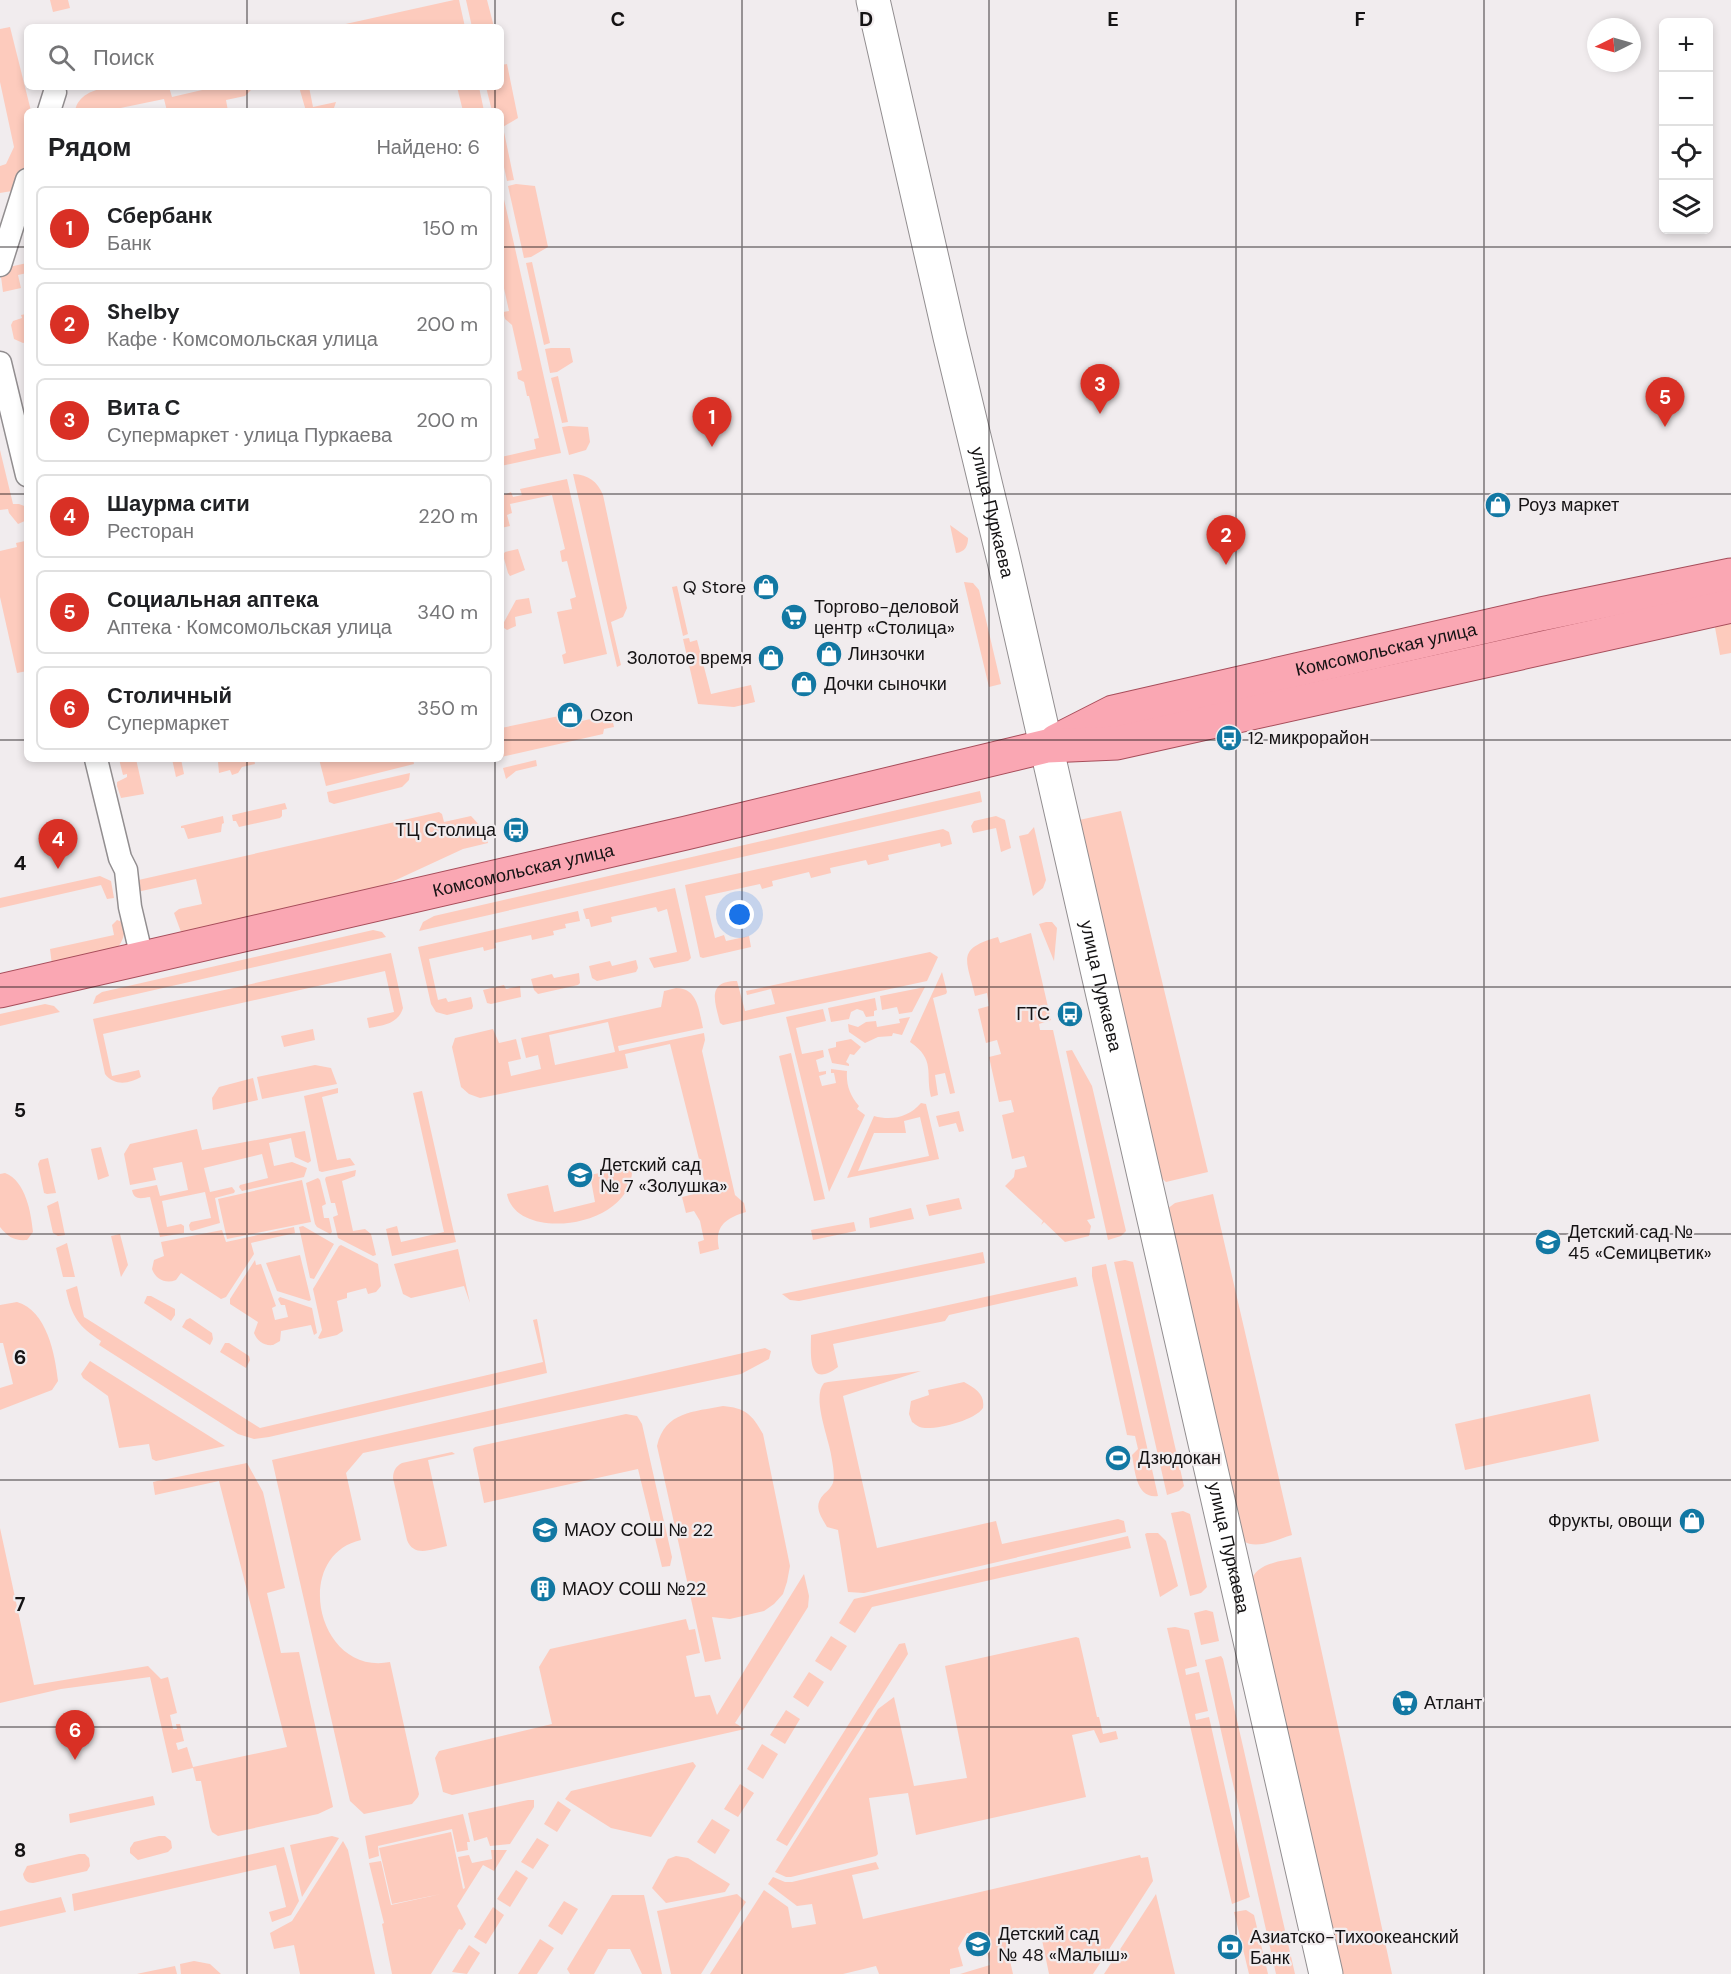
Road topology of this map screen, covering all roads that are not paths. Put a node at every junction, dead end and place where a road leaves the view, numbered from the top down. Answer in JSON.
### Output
{"nodes":[{"id":1,"x":873,"y":0,"type":"edge"},
{"id":2,"x":24,"y":189,"type":"edge"},
{"id":3,"x":0,"y":265,"type":"edge"},
{"id":4,"x":0,"y":363,"type":"edge"},
{"id":5,"x":24,"y":463,"type":"edge"},
{"id":6,"x":1731,"y":574,"type":"edge"},
{"id":7,"x":1731,"y":606,"type":"edge"},
{"id":8,"x":1047,"y":746,"type":"junction"},
{"id":9,"x":97,"y":762,"type":"edge"},
{"id":10,"x":142,"y":958,"type":"junction"},
{"id":11,"x":0,"y":991,"type":"edge"},
{"id":12,"x":1326,"y":1974,"type":"edge"}],
"edges":[{"from":1,"to":8,"type":"main road","name":"улица Пуркаева"},
{"from":2,"to":3,"type":"street"},
{"from":4,"to":5,"type":"street"},
{"from":6,"to":8,"type":"main road","name":"Комсомольская улица"},
{"from":7,"to":8,"type":"main road","name":"Комсомольская улица"},
{"from":8,"to":10,"type":"main road","name":"Комсомольская улица"},
{"from":8,"to":12,"type":"main road","name":"улица Пуркаева"},
{"from":9,"to":10,"type":"street"},
{"from":10,"to":11,"type":"main road","name":"Комсомольская улица"}]}
